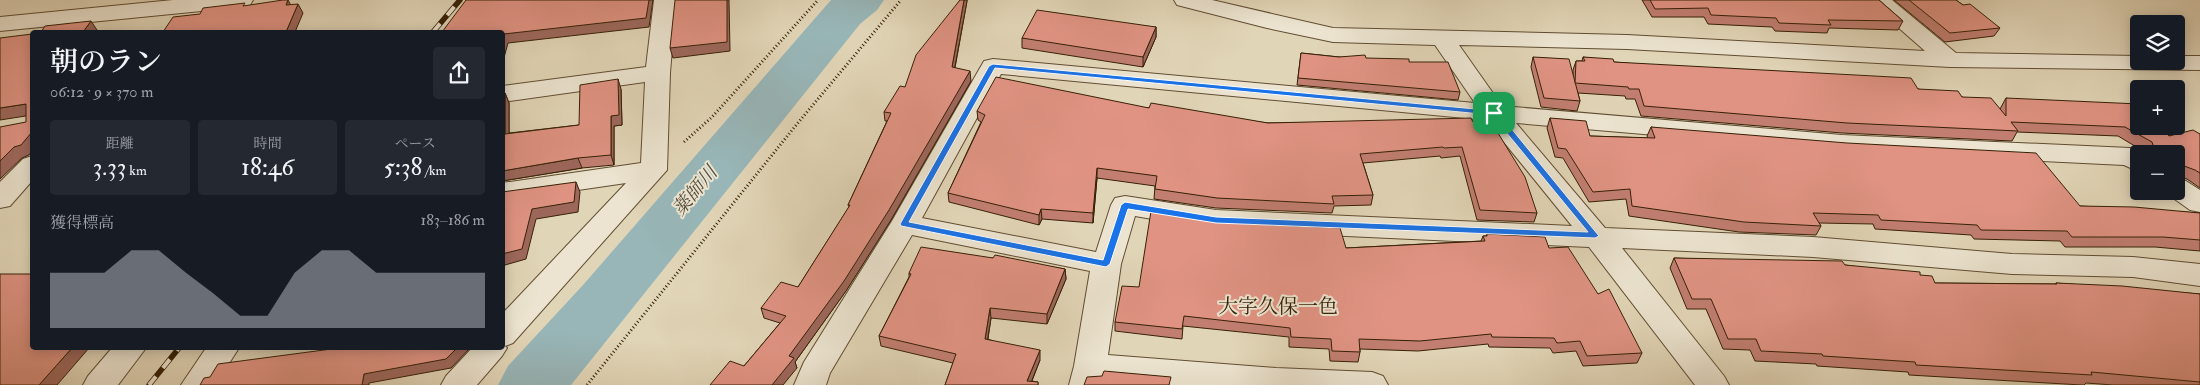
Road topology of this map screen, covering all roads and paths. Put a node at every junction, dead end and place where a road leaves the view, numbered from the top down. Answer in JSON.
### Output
{"nodes":[{"id":1,"x":242,"y":0,"type":"edge"},
{"id":2,"x":665,"y":0,"type":"edge"},
{"id":3,"x":818,"y":0,"type":"edge"},
{"id":4,"x":901,"y":0,"type":"edge"},
{"id":5,"x":1185,"y":0,"type":"edge"},
{"id":6,"x":1878,"y":0,"type":"edge"},
{"id":7,"x":1266,"y":11,"type":"edge"},
{"id":8,"x":0,"y":24,"type":"edge"},
{"id":9,"x":1442,"y":37,"type":"junction"},
{"id":10,"x":1950,"y":60,"type":"junction"},
{"id":11,"x":2130,"y":63,"type":"edge"},
{"id":12,"x":2200,"y":63,"type":"edge"},
{"id":13,"x":2185,"y":64,"type":"edge"},
{"id":14,"x":2183,"y":70,"type":"edge"},
{"id":15,"x":658,"y":73,"type":"junction"},
{"id":16,"x":2200,"y":80,"type":"edge"},
{"id":17,"x":505,"y":94,"type":"edge"},
{"id":18,"x":1494,"y":113,"type":"junction"},
{"id":19,"x":2130,"y":157,"type":"edge"},
{"id":20,"x":30,"y":167,"type":"edge"},
{"id":21,"x":654,"y":170,"type":"junction"},
{"id":22,"x":505,"y":192,"type":"edge"},
{"id":23,"x":2185,"y":194,"type":"edge"},
{"id":24,"x":0,"y":199,"type":"edge"},
{"id":25,"x":2200,"y":203,"type":"edge"},
{"id":26,"x":904,"y":224,"type":"junction"},
{"id":27,"x":1595,"y":236,"type":"junction"},
{"id":28,"x":1106,"y":264,"type":"junction"},
{"id":29,"x":2200,"y":276,"type":"edge"},
{"id":30,"x":516,"y":306,"type":"edge"},
{"id":31,"x":505,"y":329,"type":"edge"},
{"id":32,"x":128,"y":350,"type":"edge"},
{"id":33,"x":222,"y":350,"type":"edge"},
{"id":34,"x":489,"y":350,"type":"edge"},
{"id":35,"x":1088,"y":376,"type":"edge"},
{"id":36,"x":99,"y":385,"type":"edge"},
{"id":37,"x":197,"y":385,"type":"edge"},
{"id":38,"x":457,"y":385,"type":"edge"},
{"id":39,"x":587,"y":385,"type":"edge"},
{"id":40,"x":810,"y":385,"type":"edge"},
{"id":41,"x":1372,"y":385,"type":"edge"},
{"id":42,"x":1713,"y":385,"type":"edge"}],
"edges":[{"from":1,"to":8,"type":"street"},
{"from":2,"to":15,"type":"street"},
{"from":3,"to":21,"type":"path"},
{"from":4,"to":39,"type":"path"},
{"from":5,"to":7,"type":"street"},
{"from":6,"to":10,"type":"street"},
{"from":7,"to":9,"type":"street"},
{"from":9,"to":10,"type":"street"},
{"from":9,"to":18,"type":"street"},
{"from":10,"to":11,"type":"street"},
{"from":12,"to":13,"type":"street"},
{"from":14,"to":16,"type":"street"},
{"from":15,"to":17,"type":"street"},
{"from":15,"to":21,"type":"street"},
{"from":18,"to":19,"type":"street"},
{"from":18,"to":26,"type":"street"},
{"from":18,"to":27,"type":"street"},
{"from":20,"to":24,"type":"street"},
{"from":21,"to":22,"type":"street"},
{"from":21,"to":30,"type":"street"},
{"from":23,"to":25,"type":"street"},
{"from":26,"to":28,"type":"street"},
{"from":26,"to":40,"type":"street"},
{"from":27,"to":28,"type":"street"},
{"from":27,"to":29,"type":"street"},
{"from":27,"to":42,"type":"street"},
{"from":28,"to":35,"type":"street"},
{"from":30,"to":31,"type":"street"},
{"from":32,"to":36,"type":"street"},
{"from":33,"to":37,"type":"street"},
{"from":34,"to":38,"type":"street"},
{"from":35,"to":41,"type":"street"}]}
